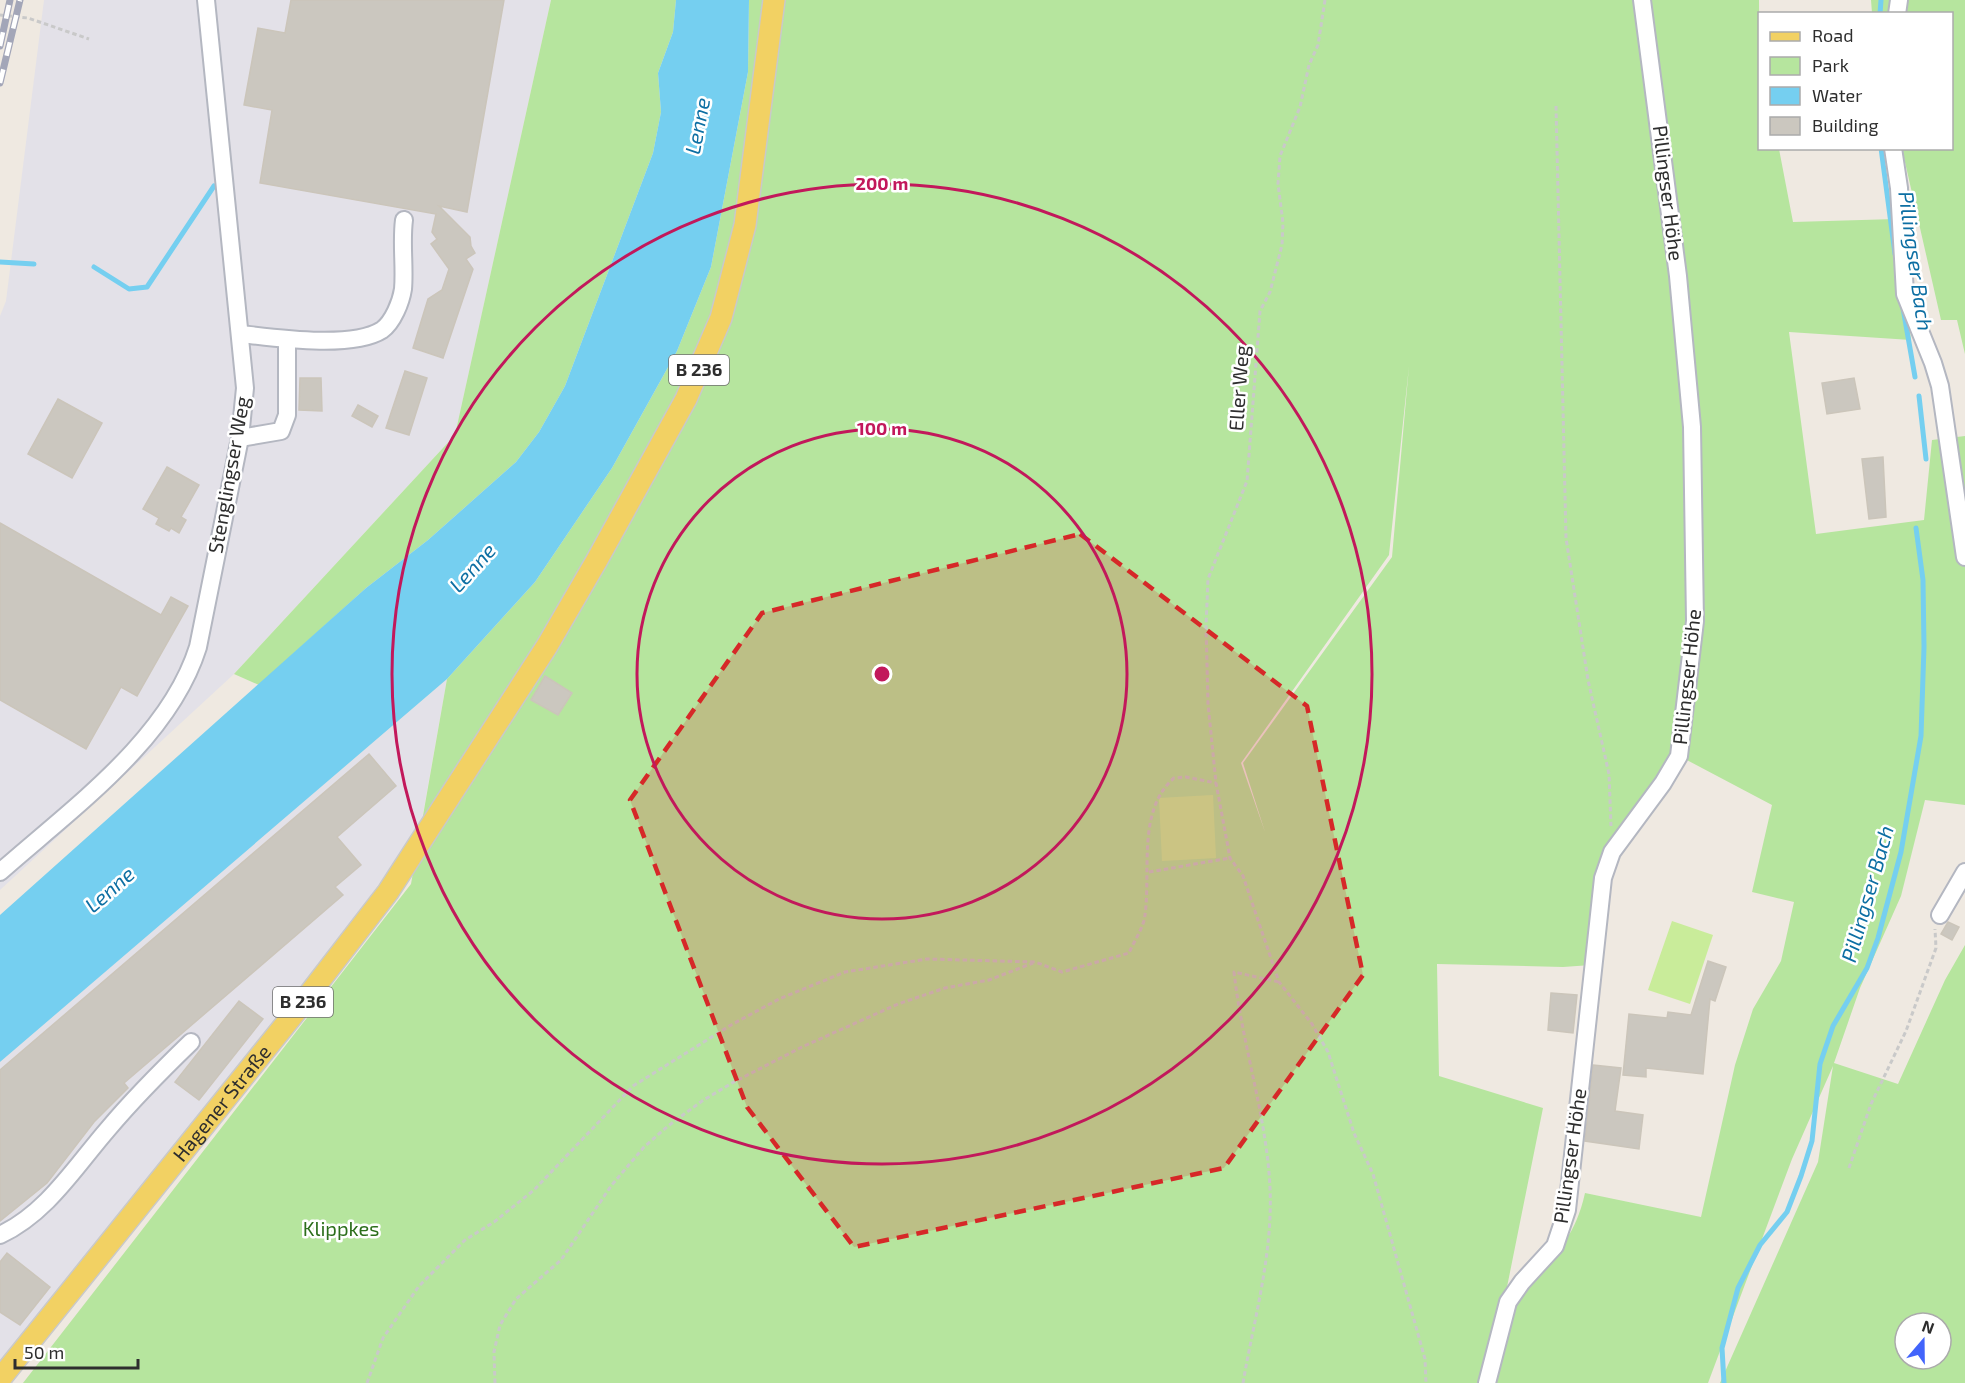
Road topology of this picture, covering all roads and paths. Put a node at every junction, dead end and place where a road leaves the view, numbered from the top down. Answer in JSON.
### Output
{"nodes":[{"id":1,"x":206,"y":0,"type":"edge"},
{"id":2,"x":774,"y":0,"type":"edge"},
{"id":3,"x":1325,"y":0,"type":"edge"},
{"id":4,"x":1642,"y":0,"type":"edge"},
{"id":5,"x":0,"y":15,"type":"edge"},
{"id":6,"x":89,"y":39,"type":"dead end"},
{"id":7,"x":1556,"y":106,"type":"dead end"},
{"id":8,"x":1893,"y":150,"type":"edge"},
{"id":9,"x":404,"y":220,"type":"dead end"},
{"id":10,"x":241,"y":334,"type":"junction"},
{"id":11,"x":287,"y":340,"type":"junction"},
{"id":12,"x":240,"y":438,"type":"junction"},
{"id":13,"x":1965,"y":557,"type":"edge"},
{"id":14,"x":1216,"y":783,"type":"junction"},
{"id":15,"x":1612,"y":852,"type":"junction"},
{"id":16,"x":1230,"y":858,"type":"junction"},
{"id":17,"x":0,"y":872,"type":"edge"},
{"id":18,"x":1149,"y":872,"type":"junction"},
{"id":19,"x":1965,"y":872,"type":"edge"},
{"id":20,"x":1940,"y":915,"type":"joint"},
{"id":21,"x":1035,"y":962,"type":"junction"},
{"id":22,"x":1279,"y":982,"type":"junction"},
{"id":23,"x":191,"y":1042,"type":"dead end"},
{"id":24,"x":1849,"y":1168,"type":"dead end"},
{"id":25,"x":0,"y":1235,"type":"edge"},
{"id":26,"x":0,"y":1379,"type":"edge"},
{"id":27,"x":367,"y":1383,"type":"edge"},
{"id":28,"x":495,"y":1383,"type":"edge"},
{"id":29,"x":1243,"y":1383,"type":"edge"},
{"id":30,"x":1426,"y":1383,"type":"edge"},
{"id":31,"x":1487,"y":1383,"type":"edge"}],
"edges":[{"from":1,"to":10,"type":"street","name":"Stenglingser Weg"},
{"from":2,"to":26,"type":"main road","name":"Hagener Straße","number":"B 236"},
{"from":3,"to":14,"type":"path","name":"Eller Weg"},
{"from":4,"to":15,"type":"street","name":"Pillingser Höhe"},
{"from":5,"to":6,"type":"path"},
{"from":7,"to":15,"type":"path"},
{"from":8,"to":13,"type":"street"},
{"from":9,"to":11,"type":"street"},
{"from":10,"to":11,"type":"street"},
{"from":10,"to":12,"type":"street","name":"Stenglingser Weg"},
{"from":11,"to":12,"type":"street"},
{"from":12,"to":17,"type":"street","name":"Stenglingser Weg"},
{"from":14,"to":16,"type":"path","name":"Eller Weg"},
{"from":14,"to":18,"type":"path"},
{"from":15,"to":31,"type":"street","name":"Pillingser Höhe"},
{"from":16,"to":18,"type":"path"},
{"from":16,"to":22,"type":"path"},
{"from":18,"to":21,"type":"path"},
{"from":19,"to":20,"type":"street"},
{"from":20,"to":24,"type":"path"},
{"from":21,"to":27,"type":"path"},
{"from":21,"to":28,"type":"path"},
{"from":22,"to":29,"type":"path"},
{"from":22,"to":30,"type":"path"},
{"from":23,"to":25,"type":"street"}]}
